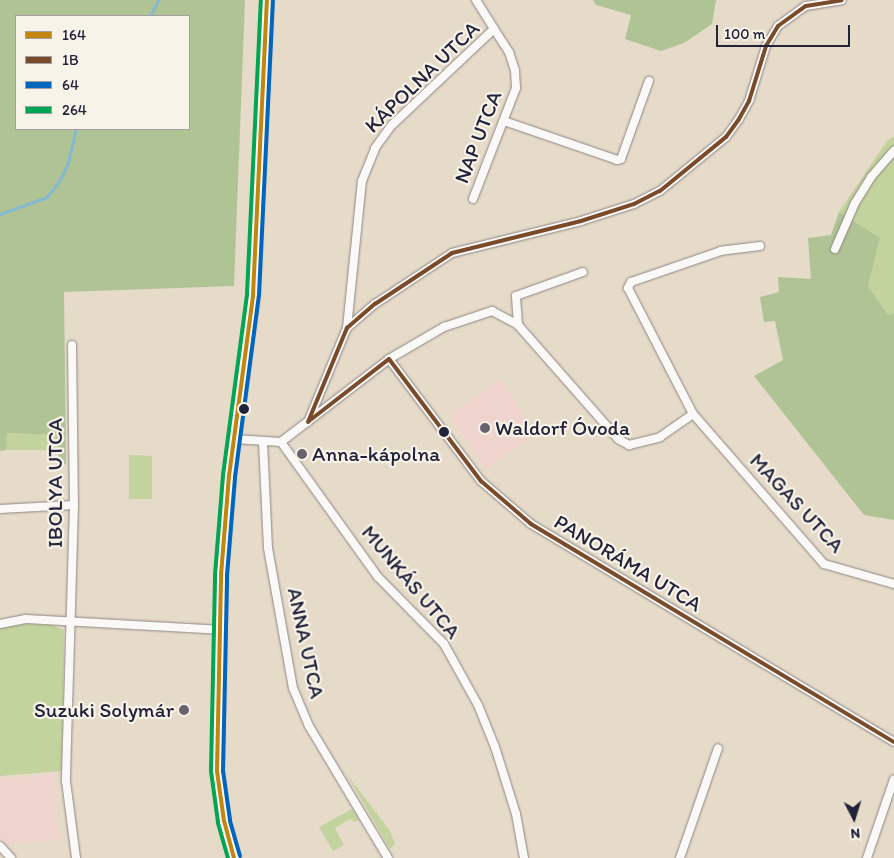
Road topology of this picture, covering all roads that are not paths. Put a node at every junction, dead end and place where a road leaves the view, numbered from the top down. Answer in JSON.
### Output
{"nodes":[{"id":1,"x":267,"y":0,"type":"edge"},
{"id":2,"x":476,"y":0,"type":"edge"},
{"id":3,"x":842,"y":0,"type":"edge"},
{"id":4,"x":494,"y":29,"type":"junction"},
{"id":5,"x":649,"y":81,"type":"dead end"},
{"id":6,"x":516,"y":88,"type":"joint"},
{"id":7,"x":504,"y":121,"type":"junction"},
{"id":8,"x":894,"y":151,"type":"edge"},
{"id":9,"x":473,"y":199,"type":"dead end"},
{"id":10,"x":760,"y":246,"type":"dead end"},
{"id":11,"x":835,"y":249,"type":"dead end"},
{"id":12,"x":583,"y":272,"type":"dead end"},
{"id":13,"x":518,"y":326,"type":"junction"},
{"id":14,"x":346,"y":328,"type":"junction"},
{"id":15,"x":72,"y":345,"type":"dead end"},
{"id":16,"x":389,"y":359,"type":"junction"},
{"id":17,"x":693,"y":414,"type":"junction"},
{"id":18,"x":308,"y":422,"type":"junction"},
{"id":19,"x":234,"y":439,"type":"junction"},
{"id":20,"x":263,"y":442,"type":"junction"},
{"id":21,"x":281,"y":442,"type":"junction"},
{"id":22,"x":74,"y":505,"type":"junction"},
{"id":23,"x":0,"y":509,"type":"edge"},
{"id":24,"x":894,"y":584,"type":"edge"},
{"id":25,"x":70,"y":622,"type":"junction"},
{"id":26,"x":0,"y":624,"type":"edge"},
{"id":27,"x":220,"y":630,"type":"junction"},
{"id":28,"x":894,"y":742,"type":"edge"},
{"id":29,"x":718,"y":748,"type":"dead end"},
{"id":30,"x":894,"y":779,"type":"edge"},
{"id":31,"x":0,"y":846,"type":"edge"},
{"id":32,"x":10,"y":858,"type":"edge"},
{"id":33,"x":76,"y":858,"type":"edge"},
{"id":34,"x":234,"y":858,"type":"edge"},
{"id":35,"x":388,"y":858,"type":"edge"},
{"id":36,"x":524,"y":858,"type":"edge"},
{"id":37,"x":680,"y":858,"type":"edge"},
{"id":38,"x":867,"y":858,"type":"edge"}],
"edges":[{"from":1,"to":19,"type":"main road"},
{"from":2,"to":4,"type":"street"},
{"from":3,"to":14,"type":"street"},
{"from":4,"to":6,"type":"street","name":"KÁPOLNA UTCA"},
{"from":4,"to":14,"type":"street","name":"KÁPOLNA UTCA"},
{"from":5,"to":7,"type":"street"},
{"from":6,"to":7,"type":"street","name":"NAP UTCA"},
{"from":7,"to":9,"type":"street","name":"NAP UTCA"},
{"from":8,"to":11,"type":"street"},
{"from":10,"to":17,"type":"street","name":"MAGAS UTCA"},
{"from":12,"to":13,"type":"street"},
{"from":13,"to":16,"type":"street"},
{"from":13,"to":17,"type":"street"},
{"from":14,"to":18,"type":"street"},
{"from":15,"to":22,"type":"street","name":"IBOLYA UTCA"},
{"from":16,"to":18,"type":"street"},
{"from":16,"to":28,"type":"street","name":"PANORÁMA UTCA"},
{"from":17,"to":24,"type":"street","name":"MAGAS UTCA"},
{"from":18,"to":21,"type":"street"},
{"from":19,"to":20,"type":"street"},
{"from":19,"to":27,"type":"main road"},
{"from":20,"to":21,"type":"street"},
{"from":20,"to":35,"type":"street","name":"ANNA UTCA"},
{"from":21,"to":36,"type":"street","name":"MUNKÁS UTCA"},
{"from":22,"to":23,"type":"street"},
{"from":22,"to":25,"type":"street","name":"IBOLYA UTCA"},
{"from":25,"to":26,"type":"street"},
{"from":25,"to":27,"type":"street"},
{"from":25,"to":33,"type":"street","name":"IBOLYA UTCA"},
{"from":27,"to":34,"type":"main road"},
{"from":29,"to":37,"type":"street"},
{"from":30,"to":38,"type":"street"},
{"from":31,"to":32,"type":"street"}]}
